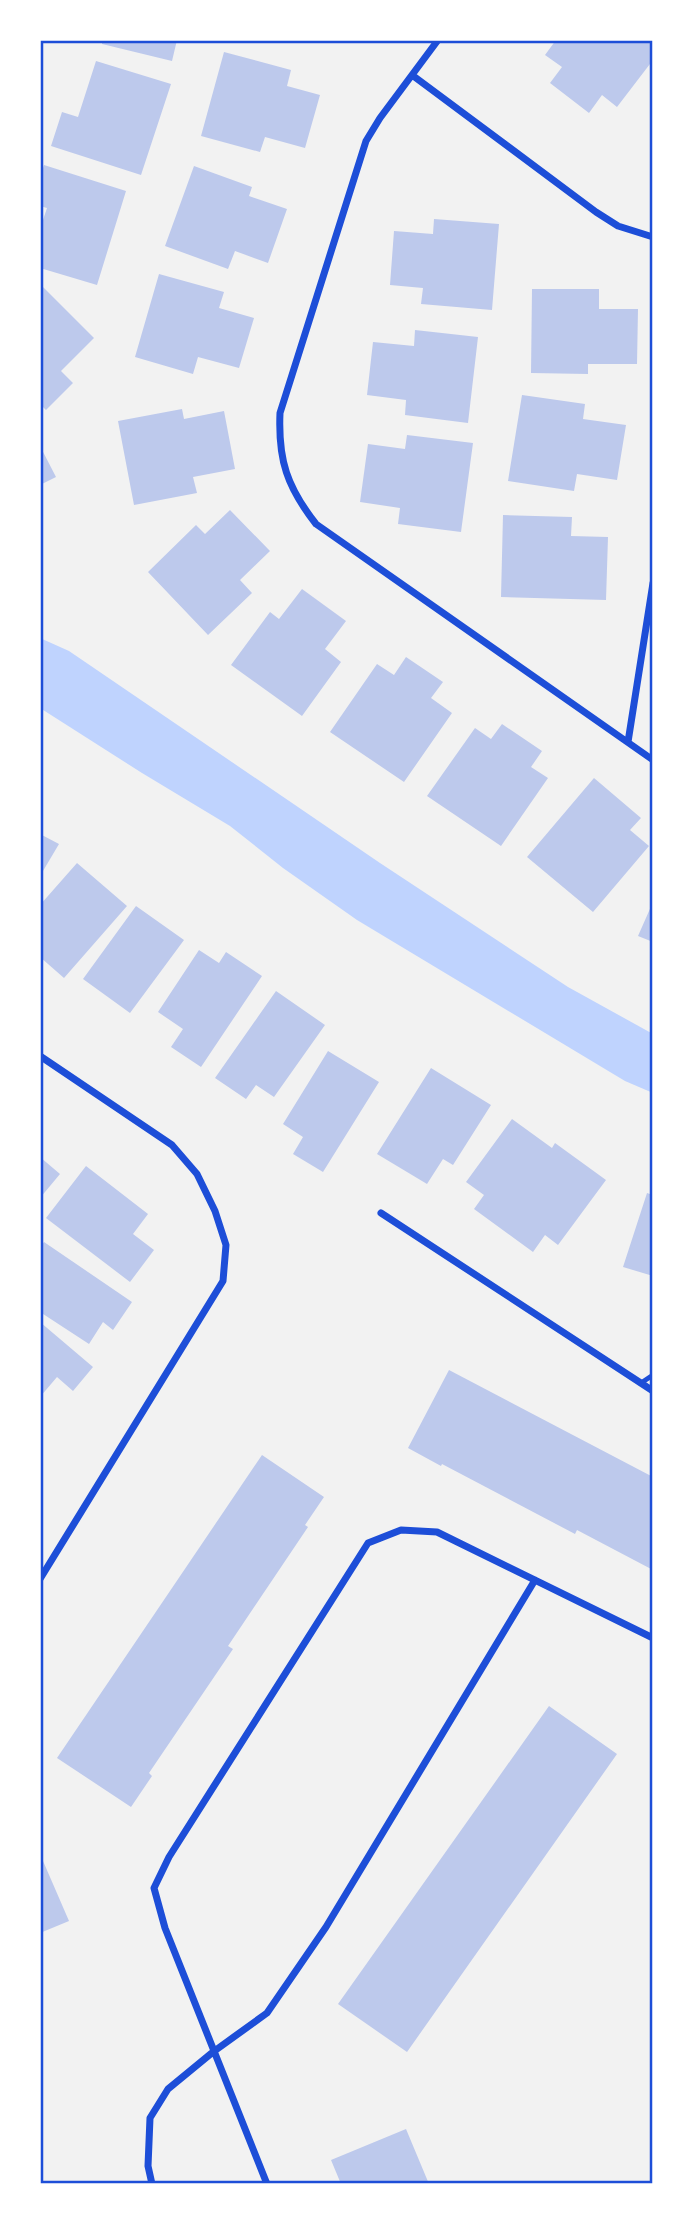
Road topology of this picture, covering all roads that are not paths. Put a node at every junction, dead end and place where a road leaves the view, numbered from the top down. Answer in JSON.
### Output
{"nodes":[{"id":1,"x":438,"y":40,"type":"edge"},
{"id":2,"x":412,"y":75,"type":"junction"},
{"id":3,"x":653,"y":237,"type":"edge"},
{"id":4,"x":653,"y":583,"type":"edge"},
{"id":5,"x":628,"y":742,"type":"junction"},
{"id":6,"x":653,"y":760,"type":"edge"},
{"id":7,"x":40,"y":1056,"type":"edge"},
{"id":8,"x":381,"y":1213,"type":"dead end"},
{"id":9,"x":653,"y":1375,"type":"edge"},
{"id":10,"x":641,"y":1384,"type":"junction"},
{"id":11,"x":653,"y":1391,"type":"edge"},
{"id":12,"x":40,"y":1579,"type":"edge"},
{"id":13,"x":535,"y":1580,"type":"junction"},
{"id":14,"x":653,"y":1638,"type":"edge"},
{"id":15,"x":213,"y":2052,"type":"junction"},
{"id":16,"x":152,"y":2184,"type":"edge"},
{"id":17,"x":267,"y":2184,"type":"edge"}],
"edges":[{"from":1,"to":2,"type":"street"},
{"from":2,"to":3,"type":"street"},
{"from":2,"to":5,"type":"street"},
{"from":4,"to":5,"type":"street"},
{"from":5,"to":6,"type":"street"},
{"from":7,"to":12,"type":"street"},
{"from":8,"to":10,"type":"street"},
{"from":9,"to":10,"type":"lane"},
{"from":10,"to":11,"type":"street"},
{"from":13,"to":14,"type":"street"},
{"from":13,"to":15,"type":"street"},
{"from":13,"to":15,"type":"street"},
{"from":15,"to":16,"type":"street"},
{"from":15,"to":17,"type":"street"}]}
